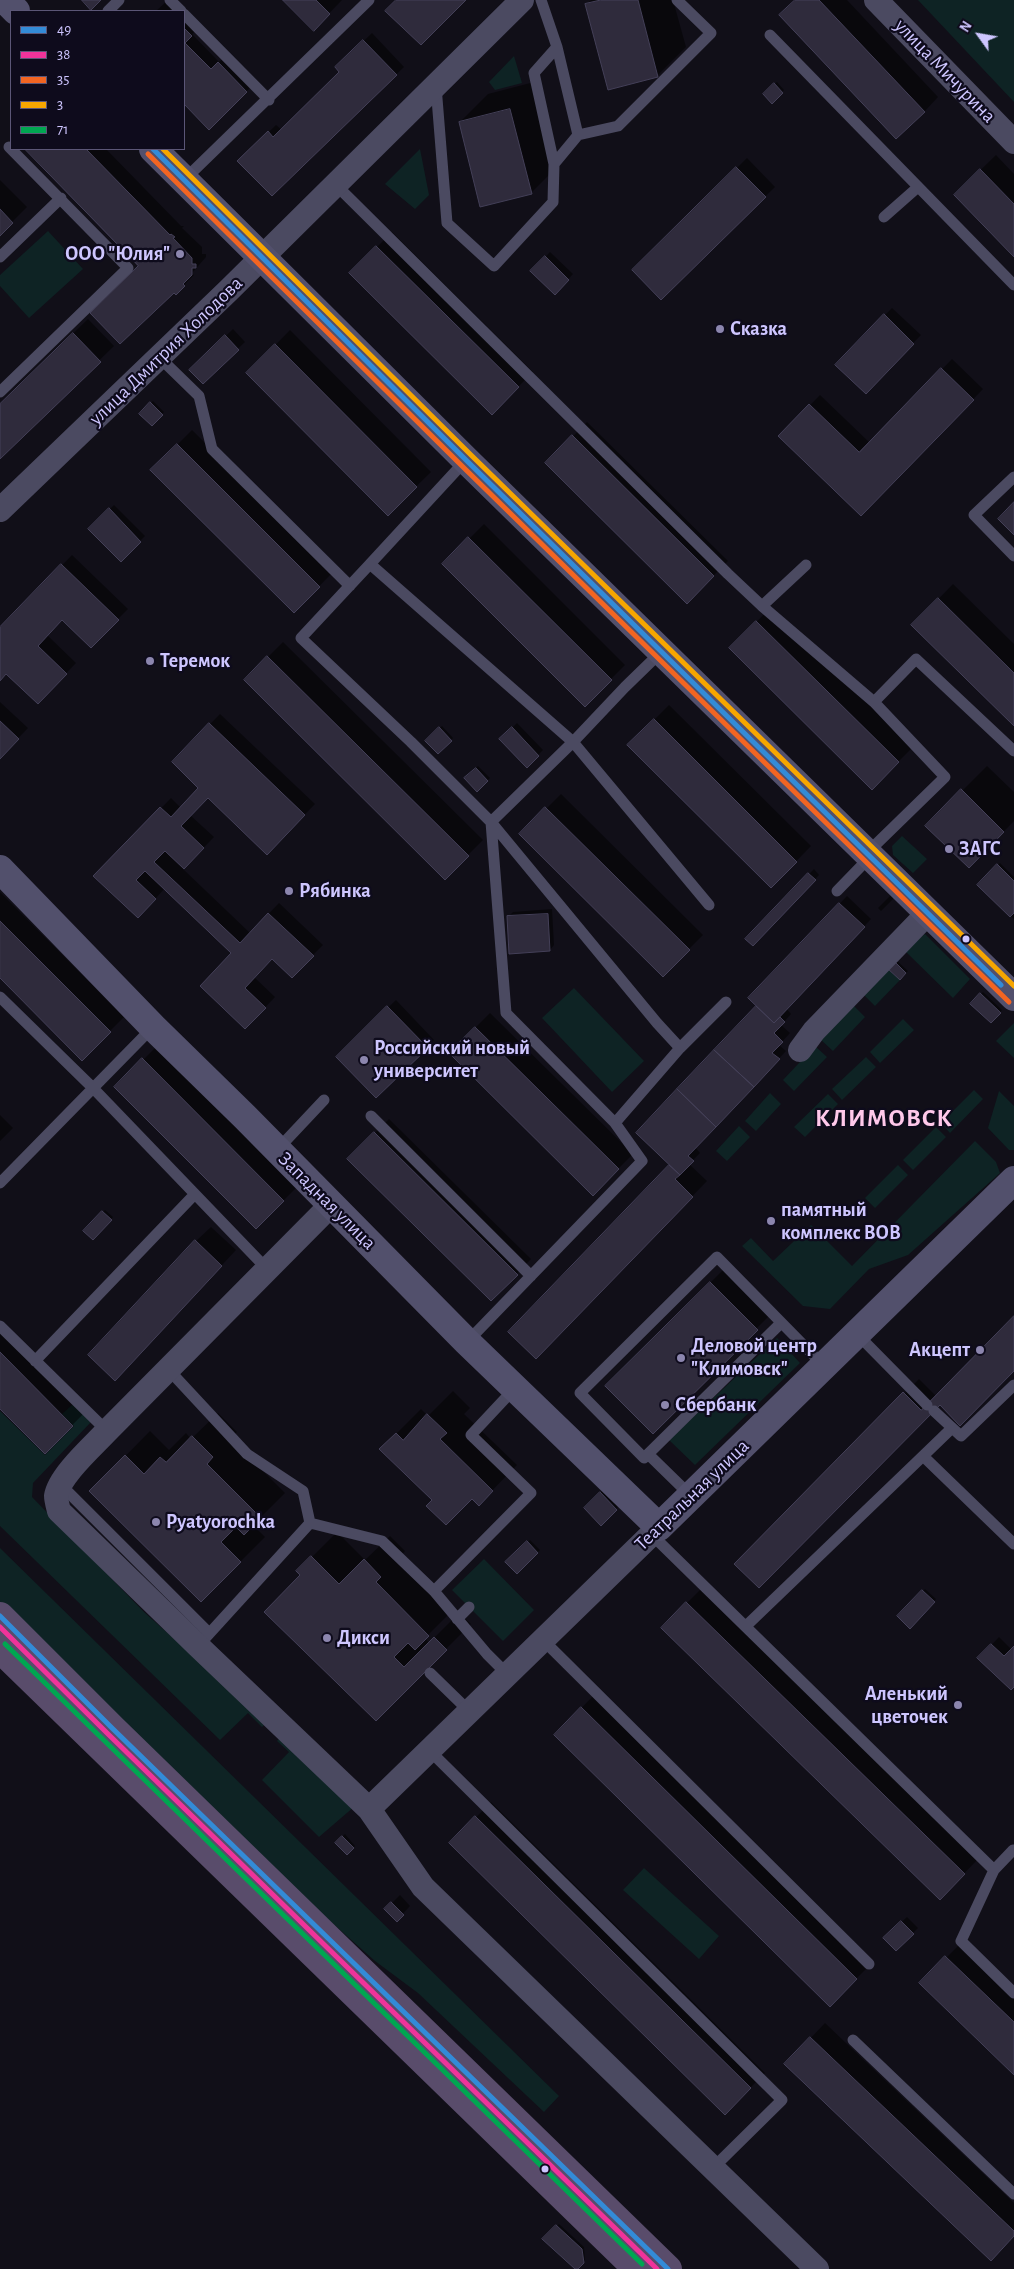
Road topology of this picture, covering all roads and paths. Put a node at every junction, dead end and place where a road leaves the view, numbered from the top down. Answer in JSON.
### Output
{"nodes":[{"id":1,"x":5,"y":0,"type":"edge"},
{"id":2,"x":119,"y":0,"type":"edge"},
{"id":3,"x":170,"y":0,"type":"edge"},
{"id":4,"x":369,"y":0,"type":"edge"},
{"id":5,"x":522,"y":0,"type":"edge"},
{"id":6,"x":542,"y":0,"type":"edge"},
{"id":7,"x":677,"y":0,"type":"edge"},
{"id":8,"x":876,"y":0,"type":"edge"},
{"id":9,"x":15,"y":10,"type":"edge"},
{"id":10,"x":109,"y":10,"type":"edge"},
{"id":11,"x":179,"y":10,"type":"edge"},
{"id":12,"x":185,"y":16,"type":"edge"},
{"id":13,"x":770,"y":35,"type":"dead end"},
{"id":14,"x":557,"y":48,"type":"junction"},
{"id":15,"x":436,"y":84,"type":"junction"},
{"id":16,"x":269,"y":100,"type":"junction"},
{"id":17,"x":578,"y":136,"type":"junction"},
{"id":18,"x":1014,"y":142,"type":"edge"},
{"id":19,"x":12,"y":150,"type":"edge"},
{"id":20,"x":154,"y":150,"type":"edge"},
{"id":21,"x":554,"y":164,"type":"junction"},
{"id":22,"x":184,"y":180,"type":"junction"},
{"id":23,"x":335,"y":184,"type":"junction"},
{"id":24,"x":918,"y":187,"type":"junction"},
{"id":25,"x":61,"y":198,"type":"junction"},
{"id":26,"x":884,"y":217,"type":"dead end"},
{"id":27,"x":0,"y":257,"type":"edge"},
{"id":28,"x":262,"y":257,"type":"junction"},
{"id":29,"x":1014,"y":285,"type":"edge"},
{"id":30,"x":159,"y":357,"type":"junction"},
{"id":31,"x":0,"y":392,"type":"edge"},
{"id":32,"x":466,"y":460,"type":"junction"},
{"id":33,"x":1014,"y":477,"type":"edge"},
{"id":34,"x":0,"y":510,"type":"edge"},
{"id":35,"x":1014,"y":556,"type":"edge"},
{"id":36,"x":370,"y":564,"type":"junction"},
{"id":37,"x":806,"y":565,"type":"dead end"},
{"id":38,"x":350,"y":586,"type":"junction"},
{"id":39,"x":762,"y":606,"type":"junction"},
{"id":40,"x":661,"y":652,"type":"junction"},
{"id":41,"x":874,"y":702,"type":"junction"},
{"id":42,"x":573,"y":742,"type":"junction"},
{"id":43,"x":1014,"y":751,"type":"edge"},
{"id":44,"x":491,"y":822,"type":"junction"},
{"id":45,"x":869,"y":855,"type":"junction"},
{"id":46,"x":0,"y":869,"type":"edge"},
{"id":47,"x":837,"y":891,"type":"dead end"},
{"id":48,"x":709,"y":905,"type":"dead end"},
{"id":49,"x":928,"y":913,"type":"junction"},
{"id":50,"x":0,"y":997,"type":"edge"},
{"id":51,"x":1014,"y":997,"type":"edge"},
{"id":52,"x":726,"y":1002,"type":"dead end"},
{"id":53,"x":153,"y":1027,"type":"junction"},
{"id":54,"x":680,"y":1048,"type":"junction"},
{"id":55,"x":800,"y":1050,"type":"dead end"},
{"id":56,"x":93,"y":1088,"type":"junction"},
{"id":57,"x":324,"y":1100,"type":"dead end"},
{"id":58,"x":371,"y":1116,"type":"dead end"},
{"id":59,"x":616,"y":1123,"type":"junction"},
{"id":60,"x":277,"y":1150,"type":"junction"},
{"id":61,"x":1014,"y":1180,"type":"edge"},
{"id":62,"x":0,"y":1184,"type":"edge"},
{"id":63,"x":194,"y":1195,"type":"junction"},
{"id":64,"x":331,"y":1205,"type":"junction"},
{"id":65,"x":267,"y":1269,"type":"junction"},
{"id":66,"x":531,"y":1276,"type":"junction"},
{"id":67,"x":781,"y":1323,"type":"junction"},
{"id":68,"x":0,"y":1326,"type":"edge"},
{"id":69,"x":857,"y":1334,"type":"junction"},
{"id":70,"x":467,"y":1342,"type":"junction"},
{"id":71,"x":35,"y":1361,"type":"junction"},
{"id":72,"x":824,"y":1366,"type":"junction"},
{"id":73,"x":168,"y":1369,"type":"junction"},
{"id":74,"x":515,"y":1388,"type":"junction"},
{"id":75,"x":1012,"y":1392,"type":"edge"},
{"id":76,"x":952,"y":1428,"type":"junction"},
{"id":77,"x":107,"y":1431,"type":"junction"},
{"id":78,"x":648,"y":1454,"type":"junction"},
{"id":79,"x":923,"y":1456,"type":"junction"},
{"id":80,"x":691,"y":1496,"type":"junction"},
{"id":81,"x":310,"y":1523,"type":"junction"},
{"id":82,"x":655,"y":1531,"type":"junction"},
{"id":83,"x":1014,"y":1544,"type":"edge"},
{"id":84,"x":434,"y":1591,"type":"junction"},
{"id":85,"x":469,"y":1607,"type":"dead end"},
{"id":86,"x":0,"y":1616,"type":"edge"},
{"id":87,"x":457,"y":1619,"type":"junction"},
{"id":88,"x":746,"y":1626,"type":"junction"},
{"id":89,"x":203,"y":1640,"type":"junction"},
{"id":90,"x":543,"y":1640,"type":"junction"},
{"id":91,"x":0,"y":1648,"type":"edge"},
{"id":92,"x":430,"y":1673,"type":"dead end"},
{"id":93,"x":508,"y":1675,"type":"junction"},
{"id":94,"x":470,"y":1712,"type":"junction"},
{"id":95,"x":430,"y":1750,"type":"junction"},
{"id":96,"x":370,"y":1809,"type":"junction"},
{"id":97,"x":1013,"y":1850,"type":"edge"},
{"id":98,"x":994,"y":1870,"type":"junction"},
{"id":99,"x":869,"y":1964,"type":"dead end"},
{"id":100,"x":1014,"y":1993,"type":"edge"},
{"id":101,"x":853,"y":2040,"type":"dead end"},
{"id":102,"x":713,"y":2168,"type":"junction"},
{"id":103,"x":1014,"y":2194,"type":"edge"},
{"id":104,"x":637,"y":2269,"type":"edge"},
{"id":105,"x":668,"y":2269,"type":"edge"},
{"id":106,"x":817,"y":2269,"type":"edge"}],
"edges":[{"from":1,"to":9,"type":"street"},
{"from":2,"to":10,"type":"lane"},
{"from":3,"to":11,"type":"lane"},
{"from":4,"to":16,"type":"lane"},
{"from":5,"to":15,"type":"street","name":"улица Дмитрия Холодова"},
{"from":6,"to":14,"type":"lane"},
{"from":7,"to":17,"type":"lane"},
{"from":8,"to":18,"type":"street","name":"улица Мичурина"},
{"from":12,"to":16,"type":"lane"},
{"from":13,"to":24,"type":"lane"},
{"from":14,"to":17,"type":"lane"},
{"from":14,"to":21,"type":"lane"},
{"from":15,"to":21,"type":"lane"},
{"from":15,"to":23,"type":"street","name":"улица Дмитрия Холодова"},
{"from":16,"to":22,"type":"lane"},
{"from":17,"to":21,"type":"lane"},
{"from":19,"to":25,"type":"lane"},
{"from":20,"to":22,"type":"street"},
{"from":22,"to":28,"type":"street"},
{"from":23,"to":28,"type":"street","name":"улица Дмитрия Холодова"},
{"from":23,"to":39,"type":"lane"},
{"from":24,"to":26,"type":"lane"},
{"from":24,"to":29,"type":"lane"},
{"from":25,"to":27,"type":"lane"},
{"from":25,"to":31,"type":"lane"},
{"from":28,"to":30,"type":"street","name":"улица Дмитрия Холодова"},
{"from":28,"to":32,"type":"street"},
{"from":30,"to":34,"type":"street","name":"улица Дмитрия Холодова"},
{"from":30,"to":38,"type":"lane"},
{"from":32,"to":36,"type":"lane"},
{"from":32,"to":40,"type":"street"},
{"from":33,"to":35,"type":"lane"},
{"from":36,"to":38,"type":"lane"},
{"from":36,"to":42,"type":"lane"},
{"from":37,"to":39,"type":"lane"},
{"from":38,"to":44,"type":"lane"},
{"from":39,"to":41,"type":"lane"},
{"from":40,"to":42,"type":"lane"},
{"from":40,"to":45,"type":"street"},
{"from":41,"to":43,"type":"lane"},
{"from":41,"to":45,"type":"lane"},
{"from":42,"to":44,"type":"lane"},
{"from":42,"to":48,"type":"lane"},
{"from":44,"to":54,"type":"lane"},
{"from":44,"to":59,"type":"lane"},
{"from":45,"to":47,"type":"lane"},
{"from":45,"to":49,"type":"street"},
{"from":46,"to":53,"type":"street","name":"Западная улица"},
{"from":49,"to":51,"type":"street"},
{"from":49,"to":55,"type":"street"},
{"from":50,"to":56,"type":"lane"},
{"from":52,"to":54,"type":"lane"},
{"from":53,"to":56,"type":"lane"},
{"from":53,"to":60,"type":"street","name":"Западная улица"},
{"from":54,"to":59,"type":"lane"},
{"from":56,"to":62,"type":"lane"},
{"from":56,"to":63,"type":"lane"},
{"from":57,"to":60,"type":"lane"},
{"from":58,"to":66,"type":"lane"},
{"from":59,"to":66,"type":"lane"},
{"from":60,"to":64,"type":"street","name":"Западная улица"},
{"from":61,"to":69,"type":"street","name":"Театральная улица"},
{"from":63,"to":65,"type":"lane"},
{"from":63,"to":71,"type":"lane"},
{"from":64,"to":65,"type":"street"},
{"from":64,"to":70,"type":"street","name":"Западная улица"},
{"from":65,"to":73,"type":"street"},
{"from":66,"to":70,"type":"lane"},
{"from":67,"to":72,"type":"lane"},
{"from":67,"to":78,"type":"lane"},
{"from":67,"to":78,"type":"lane"},
{"from":68,"to":71,"type":"lane"},
{"from":69,"to":72,"type":"street","name":"Театральная улица"},
{"from":69,"to":76,"type":"lane"},
{"from":70,"to":74,"type":"street","name":"Западная улица"},
{"from":71,"to":77,"type":"lane"},
{"from":72,"to":80,"type":"street","name":"Театральная улица"},
{"from":73,"to":77,"type":"street"},
{"from":73,"to":81,"type":"lane"},
{"from":74,"to":82,"type":"street","name":"Западная улица"},
{"from":74,"to":84,"type":"lane"},
{"from":75,"to":76,"type":"lane"},
{"from":76,"to":79,"type":"lane"},
{"from":77,"to":89,"type":"street"},
{"from":78,"to":80,"type":"lane"},
{"from":79,"to":83,"type":"lane"},
{"from":79,"to":88,"type":"lane"},
{"from":80,"to":82,"type":"street","name":"Театральная улица"},
{"from":81,"to":84,"type":"lane"},
{"from":81,"to":89,"type":"lane"},
{"from":82,"to":88,"type":"lane"},
{"from":82,"to":90,"type":"street","name":"Театральная улица"},
{"from":84,"to":87,"type":"lane"},
{"from":85,"to":87,"type":"lane"},
{"from":86,"to":105,"type":"main road"},
{"from":87,"to":93,"type":"lane"},
{"from":88,"to":98,"type":"lane"},
{"from":89,"to":96,"type":"street"},
{"from":90,"to":93,"type":"street","name":"Театральная улица"},
{"from":90,"to":99,"type":"lane"},
{"from":91,"to":104,"type":"main road"},
{"from":92,"to":94,"type":"lane"},
{"from":93,"to":94,"type":"street","name":"Театральная улица"},
{"from":94,"to":95,"type":"street","name":"Театральная улица"},
{"from":95,"to":96,"type":"street","name":"Театральная улица"},
{"from":95,"to":102,"type":"lane"},
{"from":96,"to":102,"type":"street"},
{"from":97,"to":98,"type":"lane"},
{"from":98,"to":100,"type":"lane"},
{"from":101,"to":103,"type":"lane"},
{"from":102,"to":106,"type":"street"}]}
